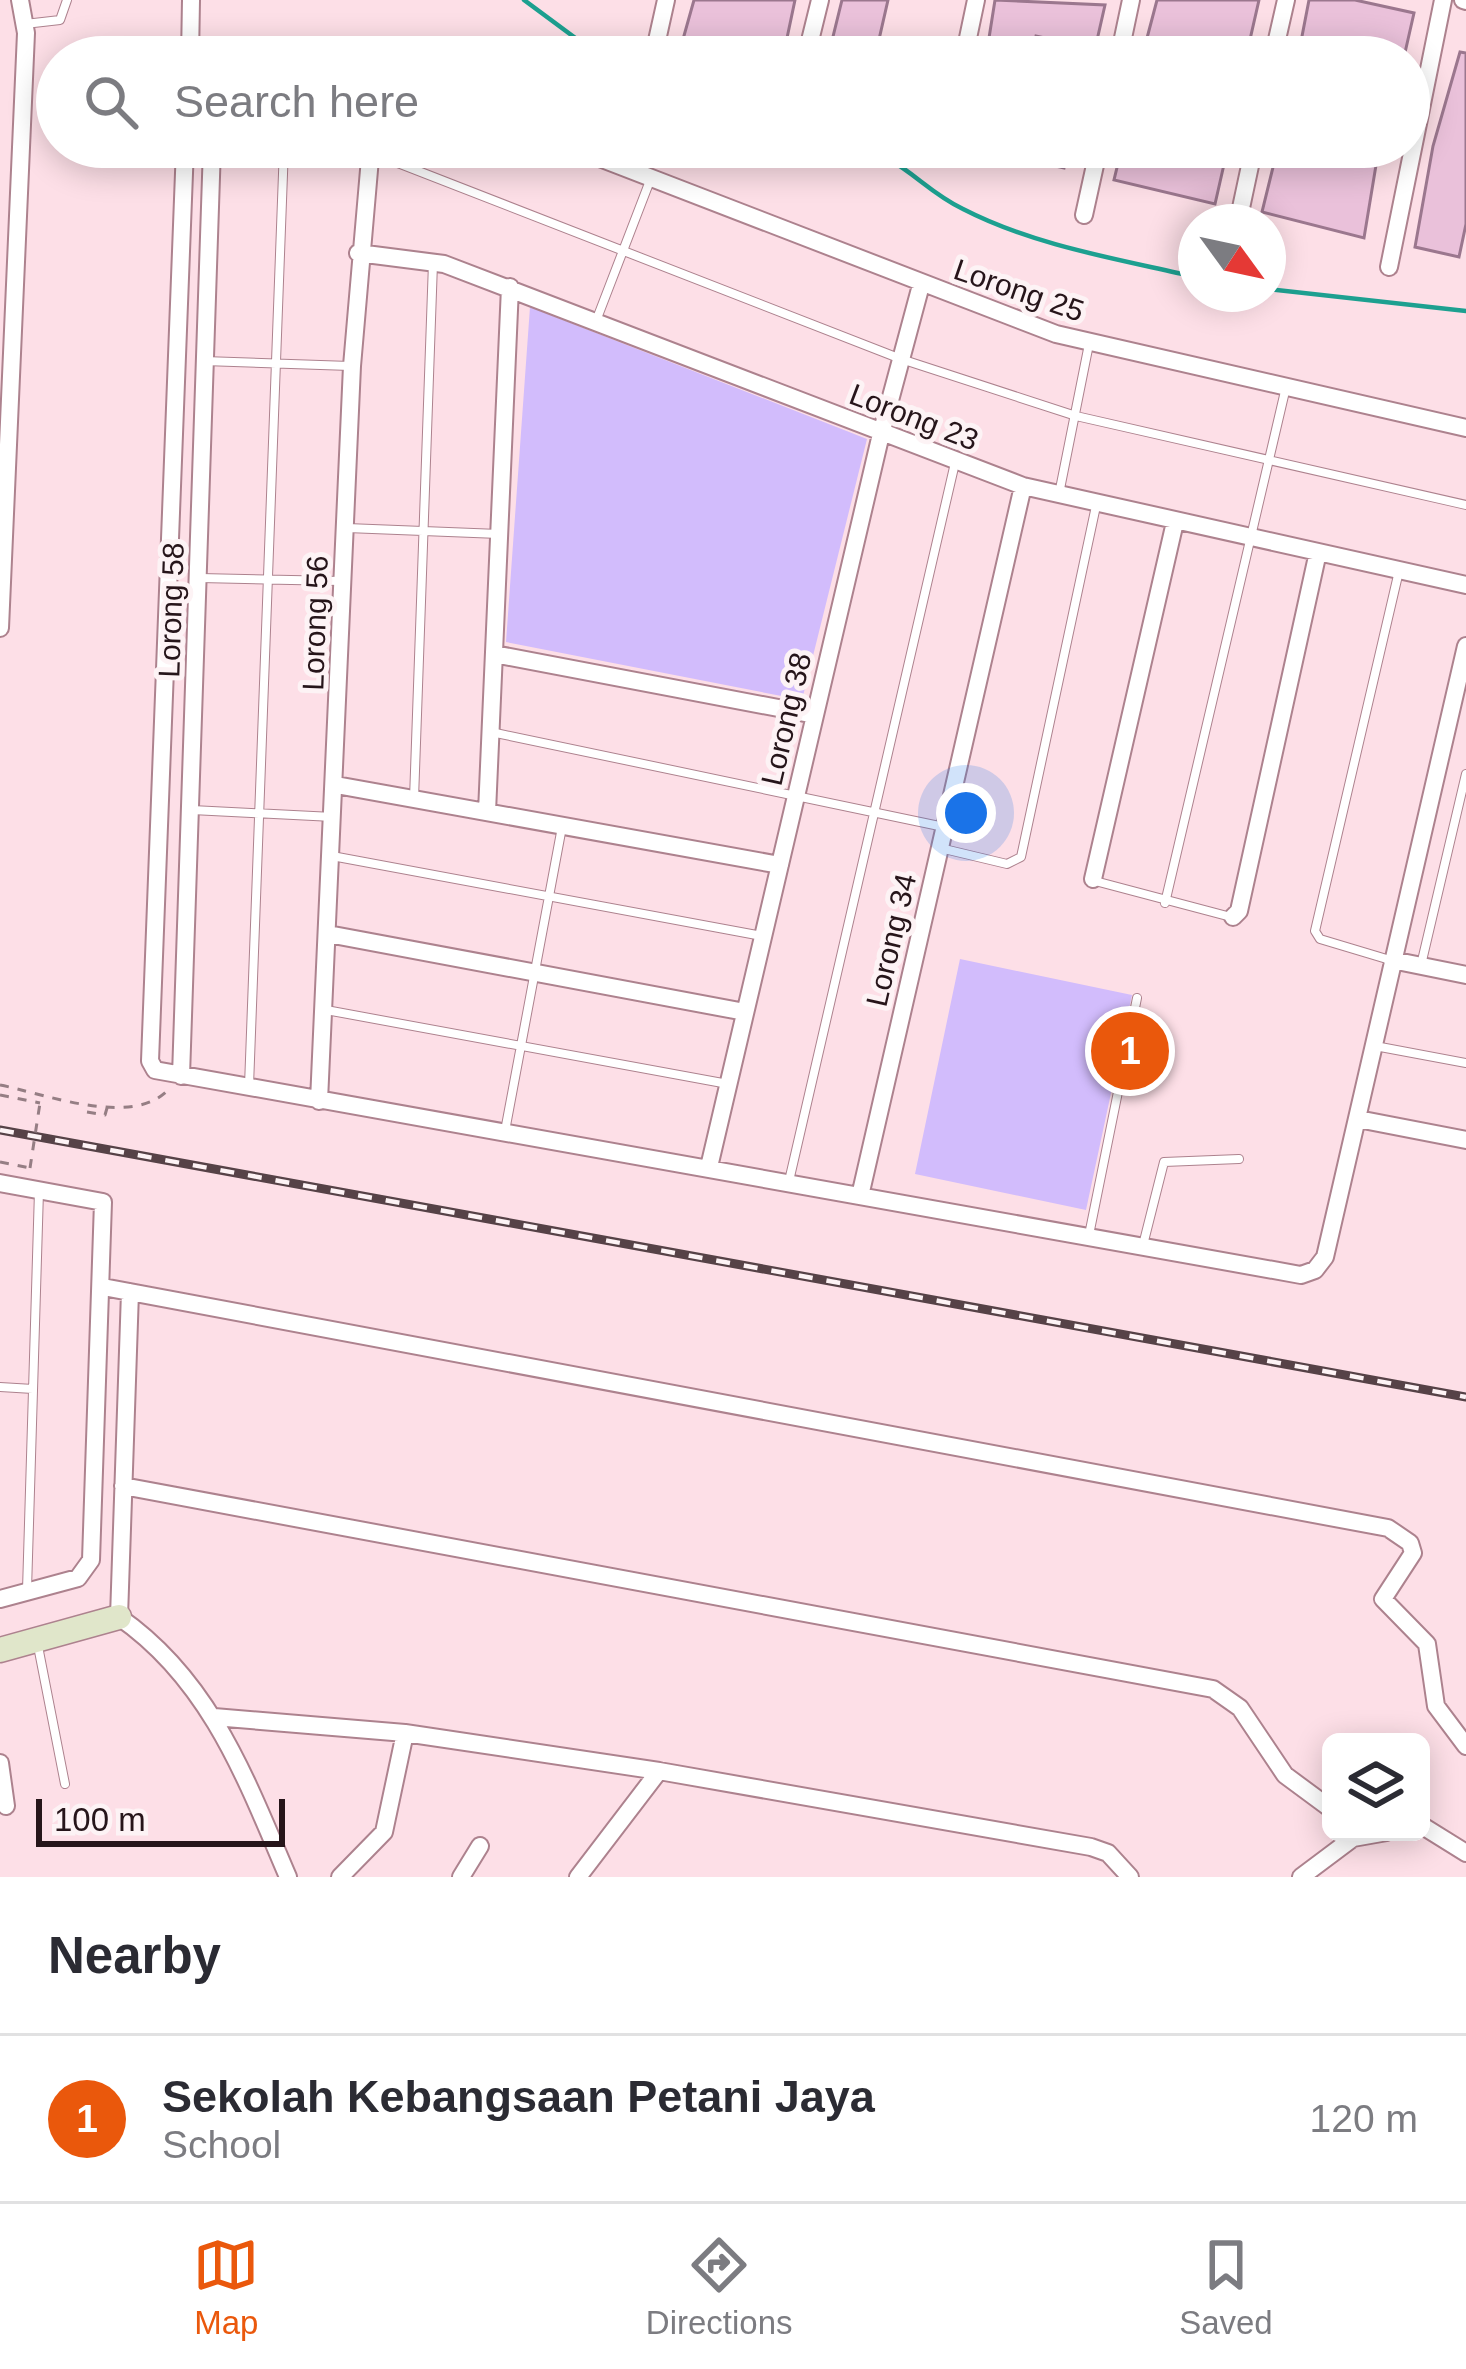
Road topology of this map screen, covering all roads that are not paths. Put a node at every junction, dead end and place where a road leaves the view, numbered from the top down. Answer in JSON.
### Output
{"nodes":[{"id":1,"x":20,"y":0,"type":"edge"},
{"id":2,"x":67,"y":0,"type":"edge"},
{"id":3,"x":191,"y":0,"type":"edge"},
{"id":4,"x":666,"y":0,"type":"edge"},
{"id":5,"x":820,"y":0,"type":"edge"},
{"id":6,"x":976,"y":0,"type":"edge"},
{"id":7,"x":1132,"y":0,"type":"edge"},
{"id":8,"x":1286,"y":0,"type":"edge"},
{"id":9,"x":1443,"y":0,"type":"edge"},
{"id":10,"x":25,"y":24,"type":"junction"},
{"id":11,"x":190,"y":36,"type":"edge"},
{"id":12,"x":658,"y":36,"type":"edge"},
{"id":13,"x":811,"y":36,"type":"edge"},
{"id":14,"x":968,"y":36,"type":"edge"},
{"id":15,"x":1124,"y":36,"type":"edge"},
{"id":16,"x":1278,"y":36,"type":"edge"},
{"id":17,"x":1430,"y":64,"type":"edge"},
{"id":18,"x":184,"y":168,"type":"edge"},
{"id":19,"x":211,"y":168,"type":"edge"},
{"id":20,"x":283,"y":168,"type":"edge"},
{"id":21,"x":369,"y":168,"type":"edge"},
{"id":22,"x":417,"y":168,"type":"edge"},
{"id":23,"x":625,"y":168,"type":"edge"},
{"id":24,"x":1094,"y":168,"type":"edge"},
{"id":25,"x":1250,"y":168,"type":"edge"},
{"id":26,"x":1409,"y":168,"type":"edge"},
{"id":27,"x":651,"y":178,"type":"junction"},
{"id":28,"x":183,"y":187,"type":"junction"},
{"id":29,"x":211,"y":188,"type":"junction"},
{"id":30,"x":1242,"y":204,"type":"edge"},
{"id":31,"x":1084,"y":215,"type":"dead end"},
{"id":32,"x":624,"y":249,"type":"junction"},
{"id":33,"x":358,"y":253,"type":"junction"},
{"id":34,"x":433,"y":261,"type":"junction"},
{"id":35,"x":1389,"y":267,"type":"dead end"},
{"id":36,"x":922,"y":285,"type":"junction"},
{"id":37,"x":510,"y":287,"type":"junction"},
{"id":38,"x":596,"y":322,"type":"junction"},
{"id":39,"x":1089,"y":343,"type":"junction"},
{"id":40,"x":901,"y":359,"type":"junction"},
{"id":41,"x":175,"y":360,"type":"junction"},
{"id":42,"x":203,"y":361,"type":"junction"},
{"id":43,"x":278,"y":363,"type":"junction"},
{"id":44,"x":352,"y":366,"type":"junction"},
{"id":45,"x":1286,"y":387,"type":"junction"},
{"id":46,"x":1076,"y":416,"type":"junction"},
{"id":47,"x":1466,"y":428,"type":"edge"},
{"id":48,"x":881,"y":434,"type":"junction"},
{"id":49,"x":956,"y":462,"type":"junction"},
{"id":50,"x":1269,"y":462,"type":"junction"},
{"id":51,"x":1023,"y":486,"type":"junction"},
{"id":52,"x":1058,"y":495,"type":"junction"},
{"id":53,"x":1096,"y":504,"type":"junction"},
{"id":54,"x":1466,"y":505,"type":"edge"},
{"id":55,"x":1175,"y":522,"type":"junction"},
{"id":56,"x":346,"y":527,"type":"junction"},
{"id":57,"x":424,"y":530,"type":"junction"},
{"id":58,"x":499,"y":534,"type":"junction"},
{"id":59,"x":1252,"y":538,"type":"junction"},
{"id":60,"x":1318,"y":552,"type":"junction"},
{"id":61,"x":1399,"y":570,"type":"junction"},
{"id":62,"x":200,"y":578,"type":"junction"},
{"id":63,"x":269,"y":579,"type":"junction"},
{"id":64,"x":343,"y":580,"type":"junction"},
{"id":65,"x":1466,"y":585,"type":"edge"},
{"id":66,"x":0,"y":628,"type":"edge"},
{"id":67,"x":1466,"y":646,"type":"edge"},
{"id":68,"x":494,"y":654,"type":"junction"},
{"id":69,"x":815,"y":715,"type":"junction"},
{"id":70,"x":490,"y":731,"type":"junction"},
{"id":71,"x":1466,"y":774,"type":"edge"},
{"id":72,"x":336,"y":785,"type":"junction"},
{"id":73,"x":797,"y":792,"type":"junction"},
{"id":74,"x":414,"y":799,"type":"junction"},
{"id":75,"x":191,"y":809,"type":"junction"},
{"id":76,"x":875,"y":810,"type":"junction"},
{"id":77,"x":487,"y":812,"type":"junction"},
{"id":78,"x":260,"y":813,"type":"junction"},
{"id":79,"x":335,"y":818,"type":"junction"},
{"id":80,"x":563,"y":826,"type":"junction"},
{"id":81,"x":944,"y":826,"type":"junction"},
{"id":82,"x":940,"y":848,"type":"junction"},
{"id":83,"x":332,"y":856,"type":"junction"},
{"id":84,"x":780,"y":865,"type":"junction"},
{"id":85,"x":1093,"y":879,"type":"joint"},
{"id":86,"x":549,"y":896,"type":"junction"},
{"id":87,"x":1165,"y":903,"type":"junction"},
{"id":88,"x":1232,"y":917,"type":"joint"},
{"id":89,"x":328,"y":934,"type":"junction"},
{"id":90,"x":763,"y":936,"type":"junction"},
{"id":91,"x":1392,"y":960,"type":"junction"},
{"id":92,"x":1420,"y":966,"type":"junction"},
{"id":93,"x":535,"y":972,"type":"junction"},
{"id":94,"x":1466,"y":975,"type":"edge"},
{"id":95,"x":1137,"y":998,"type":"dead end"},
{"id":96,"x":324,"y":1010,"type":"junction"},
{"id":97,"x":745,"y":1012,"type":"junction"},
{"id":98,"x":521,"y":1046,"type":"junction"},
{"id":99,"x":1375,"y":1046,"type":"junction"},
{"id":100,"x":1466,"y":1064,"type":"edge"},
{"id":101,"x":181,"y":1076,"type":"junction"},
{"id":102,"x":728,"y":1084,"type":"junction"},
{"id":103,"x":249,"y":1088,"type":"junction"},
{"id":104,"x":320,"y":1101,"type":"junction"},
{"id":105,"x":1358,"y":1119,"type":"junction"},
{"id":106,"x":505,"y":1132,"type":"junction"},
{"id":107,"x":1466,"y":1140,"type":"edge"},
{"id":108,"x":1239,"y":1159,"type":"dead end"},
{"id":109,"x":709,"y":1167,"type":"junction"},
{"id":110,"x":789,"y":1181,"type":"junction"},
{"id":111,"x":0,"y":1183,"type":"edge"},
{"id":112,"x":39,"y":1190,"type":"junction"},
{"id":113,"x":860,"y":1196,"type":"junction"},
{"id":114,"x":1088,"y":1236,"type":"junction"},
{"id":115,"x":1143,"y":1246,"type":"junction"},
{"id":116,"x":103,"y":1287,"type":"junction"},
{"id":117,"x":130,"y":1292,"type":"junction"},
{"id":118,"x":0,"y":1387,"type":"edge"},
{"id":119,"x":33,"y":1389,"type":"junction"},
{"id":120,"x":123,"y":1486,"type":"junction"},
{"id":121,"x":27,"y":1592,"type":"junction"},
{"id":122,"x":0,"y":1599,"type":"edge"},
{"id":123,"x":118,"y":1617,"type":"junction"},
{"id":124,"x":37,"y":1640,"type":"junction"},
{"id":125,"x":0,"y":1650,"type":"edge"},
{"id":126,"x":214,"y":1717,"type":"junction"},
{"id":127,"x":405,"y":1733,"type":"junction"},
{"id":128,"x":1466,"y":1746,"type":"edge"},
{"id":129,"x":0,"y":1763,"type":"edge"},
{"id":130,"x":659,"y":1771,"type":"junction"},
{"id":131,"x":65,"y":1784,"type":"dead end"},
{"id":132,"x":1322,"y":1802,"type":"edge"},
{"id":133,"x":6,"y":1806,"type":"dead end"},
{"id":134,"x":1430,"y":1827,"type":"edge"},
{"id":135,"x":1345,"y":1841,"type":"edge"},
{"id":136,"x":480,"y":1846,"type":"dead end"},
{"id":137,"x":1466,"y":1853,"type":"edge"},
{"id":138,"x":288,"y":1877,"type":"edge"},
{"id":139,"x":340,"y":1877,"type":"edge"},
{"id":140,"x":461,"y":1877,"type":"edge"},
{"id":141,"x":578,"y":1877,"type":"edge"},
{"id":142,"x":1130,"y":1877,"type":"edge"},
{"id":143,"x":1301,"y":1877,"type":"edge"}],
"edges":[{"from":1,"to":10,"type":"street"},
{"from":2,"to":10,"type":"lane"},
{"from":3,"to":11,"type":"street"},
{"from":4,"to":12,"type":"street"},
{"from":5,"to":13,"type":"street"},
{"from":6,"to":14,"type":"street"},
{"from":7,"to":15,"type":"street"},
{"from":8,"to":16,"type":"street"},
{"from":9,"to":17,"type":"street"},
{"from":10,"to":66,"type":"street"},
{"from":18,"to":28,"type":"street"},
{"from":19,"to":29,"type":"street","name":"Lorong 58"},
{"from":20,"to":43,"type":"lane"},
{"from":21,"to":33,"type":"street","name":"Lorong 56"},
{"from":22,"to":32,"type":"lane"},
{"from":23,"to":27,"type":"street","name":"Lorong 25"},
{"from":24,"to":31,"type":"street"},
{"from":25,"to":30,"type":"street"},
{"from":26,"to":35,"type":"street"},
{"from":27,"to":32,"type":"lane"},
{"from":27,"to":36,"type":"street","name":"Lorong 25"},
{"from":28,"to":29,"type":"street"},
{"from":28,"to":41,"type":"street"},
{"from":29,"to":42,"type":"street","name":"Lorong 58"},
{"from":32,"to":38,"type":"lane"},
{"from":32,"to":40,"type":"lane"},
{"from":33,"to":34,"type":"street","name":"Lorong 23"},
{"from":33,"to":44,"type":"street","name":"Lorong 56"},
{"from":34,"to":37,"type":"street","name":"Lorong 23"},
{"from":34,"to":57,"type":"lane"},
{"from":36,"to":39,"type":"street","name":"Lorong 25"},
{"from":36,"to":40,"type":"street","name":"Lorong 38"},
{"from":37,"to":38,"type":"street","name":"Lorong 23"},
{"from":37,"to":58,"type":"street"},
{"from":38,"to":48,"type":"street","name":"Lorong 23"},
{"from":39,"to":45,"type":"street","name":"Lorong 25"},
{"from":39,"to":46,"type":"lane"},
{"from":40,"to":46,"type":"lane"},
{"from":40,"to":48,"type":"street","name":"Lorong 38"},
{"from":41,"to":42,"type":"street"},
{"from":41,"to":101,"type":"street"},
{"from":42,"to":43,"type":"lane"},
{"from":42,"to":62,"type":"street","name":"Lorong 58"},
{"from":43,"to":44,"type":"lane"},
{"from":43,"to":63,"type":"lane"},
{"from":44,"to":56,"type":"street","name":"Lorong 56"},
{"from":45,"to":47,"type":"street","name":"Lorong 25"},
{"from":45,"to":50,"type":"lane"},
{"from":46,"to":50,"type":"lane"},
{"from":46,"to":52,"type":"lane"},
{"from":48,"to":49,"type":"street","name":"Lorong 23"},
{"from":48,"to":69,"type":"street","name":"Lorong 38"},
{"from":49,"to":51,"type":"street","name":"Lorong 23"},
{"from":49,"to":76,"type":"lane"},
{"from":50,"to":54,"type":"lane"},
{"from":50,"to":59,"type":"lane"},
{"from":51,"to":52,"type":"street","name":"Lorong 23"},
{"from":51,"to":81,"type":"street","name":"Lorong 34"},
{"from":52,"to":53,"type":"street","name":"Lorong 23"},
{"from":53,"to":55,"type":"street","name":"Lorong 23"},
{"from":53,"to":82,"type":"lane"},
{"from":55,"to":59,"type":"street","name":"Lorong 23"},
{"from":55,"to":85,"type":"street"},
{"from":56,"to":57,"type":"lane"},
{"from":56,"to":64,"type":"street","name":"Lorong 56"},
{"from":57,"to":58,"type":"lane"},
{"from":57,"to":74,"type":"lane"},
{"from":58,"to":68,"type":"street"},
{"from":59,"to":60,"type":"street","name":"Lorong 23"},
{"from":59,"to":87,"type":"lane"},
{"from":60,"to":61,"type":"street","name":"Lorong 23"},
{"from":60,"to":88,"type":"street"},
{"from":61,"to":65,"type":"street","name":"Lorong 23"},
{"from":61,"to":91,"type":"lane"},
{"from":62,"to":63,"type":"lane"},
{"from":62,"to":75,"type":"street","name":"Lorong 58"},
{"from":63,"to":64,"type":"lane"},
{"from":63,"to":78,"type":"lane"},
{"from":64,"to":72,"type":"street","name":"Lorong 56"},
{"from":67,"to":91,"type":"street"},
{"from":68,"to":69,"type":"street"},
{"from":68,"to":70,"type":"street"},
{"from":69,"to":73,"type":"street","name":"Lorong 38"},
{"from":70,"to":73,"type":"lane"},
{"from":70,"to":77,"type":"street"},
{"from":71,"to":92,"type":"lane"},
{"from":72,"to":74,"type":"street"},
{"from":72,"to":79,"type":"street","name":"Lorong 56"},
{"from":73,"to":76,"type":"lane"},
{"from":73,"to":84,"type":"street","name":"Lorong 38"},
{"from":74,"to":77,"type":"street"},
{"from":75,"to":78,"type":"lane"},
{"from":75,"to":101,"type":"street","name":"Lorong 58"},
{"from":76,"to":81,"type":"lane"},
{"from":76,"to":110,"type":"lane"},
{"from":77,"to":80,"type":"street"},
{"from":78,"to":79,"type":"lane"},
{"from":78,"to":103,"type":"lane"},
{"from":79,"to":83,"type":"street","name":"Lorong 56"},
{"from":80,"to":84,"type":"street"},
{"from":80,"to":86,"type":"lane"},
{"from":81,"to":82,"type":"street","name":"Lorong 34"},
{"from":82,"to":113,"type":"street","name":"Lorong 34"},
{"from":83,"to":86,"type":"lane"},
{"from":83,"to":89,"type":"street","name":"Lorong 56"},
{"from":84,"to":90,"type":"street","name":"Lorong 38"},
{"from":85,"to":87,"type":"lane"},
{"from":86,"to":90,"type":"lane"},
{"from":86,"to":93,"type":"lane"},
{"from":87,"to":88,"type":"lane"},
{"from":89,"to":93,"type":"street"},
{"from":89,"to":96,"type":"street","name":"Lorong 56"},
{"from":90,"to":97,"type":"street","name":"Lorong 38"},
{"from":91,"to":92,"type":"street"},
{"from":91,"to":99,"type":"street"},
{"from":92,"to":94,"type":"street"},
{"from":93,"to":97,"type":"street"},
{"from":93,"to":98,"type":"lane"},
{"from":95,"to":114,"type":"lane"},
{"from":96,"to":98,"type":"lane"},
{"from":96,"to":104,"type":"street","name":"Lorong 56"},
{"from":97,"to":102,"type":"street","name":"Lorong 38"},
{"from":98,"to":102,"type":"lane"},
{"from":98,"to":106,"type":"lane"},
{"from":99,"to":100,"type":"lane"},
{"from":99,"to":105,"type":"street"},
{"from":101,"to":103,"type":"street"},
{"from":102,"to":109,"type":"street","name":"Lorong 38"},
{"from":103,"to":104,"type":"street"},
{"from":104,"to":106,"type":"street"},
{"from":105,"to":107,"type":"street"},
{"from":105,"to":115,"type":"street"},
{"from":106,"to":109,"type":"street"},
{"from":108,"to":115,"type":"lane"},
{"from":109,"to":110,"type":"street"},
{"from":110,"to":113,"type":"street"},
{"from":111,"to":112,"type":"street"},
{"from":112,"to":116,"type":"street"},
{"from":112,"to":119,"type":"lane"},
{"from":113,"to":114,"type":"street"},
{"from":114,"to":115,"type":"street"},
{"from":116,"to":117,"type":"street"},
{"from":116,"to":121,"type":"street"},
{"from":117,"to":120,"type":"street"},
{"from":117,"to":128,"type":"street"},
{"from":118,"to":119,"type":"lane"},
{"from":119,"to":121,"type":"lane"},
{"from":120,"to":123,"type":"street"},
{"from":120,"to":132,"type":"street"},
{"from":121,"to":122,"type":"street"},
{"from":123,"to":124,"type":"street"},
{"from":123,"to":126,"type":"street"},
{"from":124,"to":125,"type":"street"},
{"from":124,"to":131,"type":"lane"},
{"from":126,"to":127,"type":"street"},
{"from":126,"to":138,"type":"street"},
{"from":127,"to":130,"type":"street"},
{"from":127,"to":139,"type":"street"},
{"from":129,"to":133,"type":"street"},
{"from":130,"to":141,"type":"street"},
{"from":130,"to":142,"type":"street"},
{"from":134,"to":137,"type":"street"},
{"from":135,"to":143,"type":"street"},
{"from":136,"to":140,"type":"street"}]}
